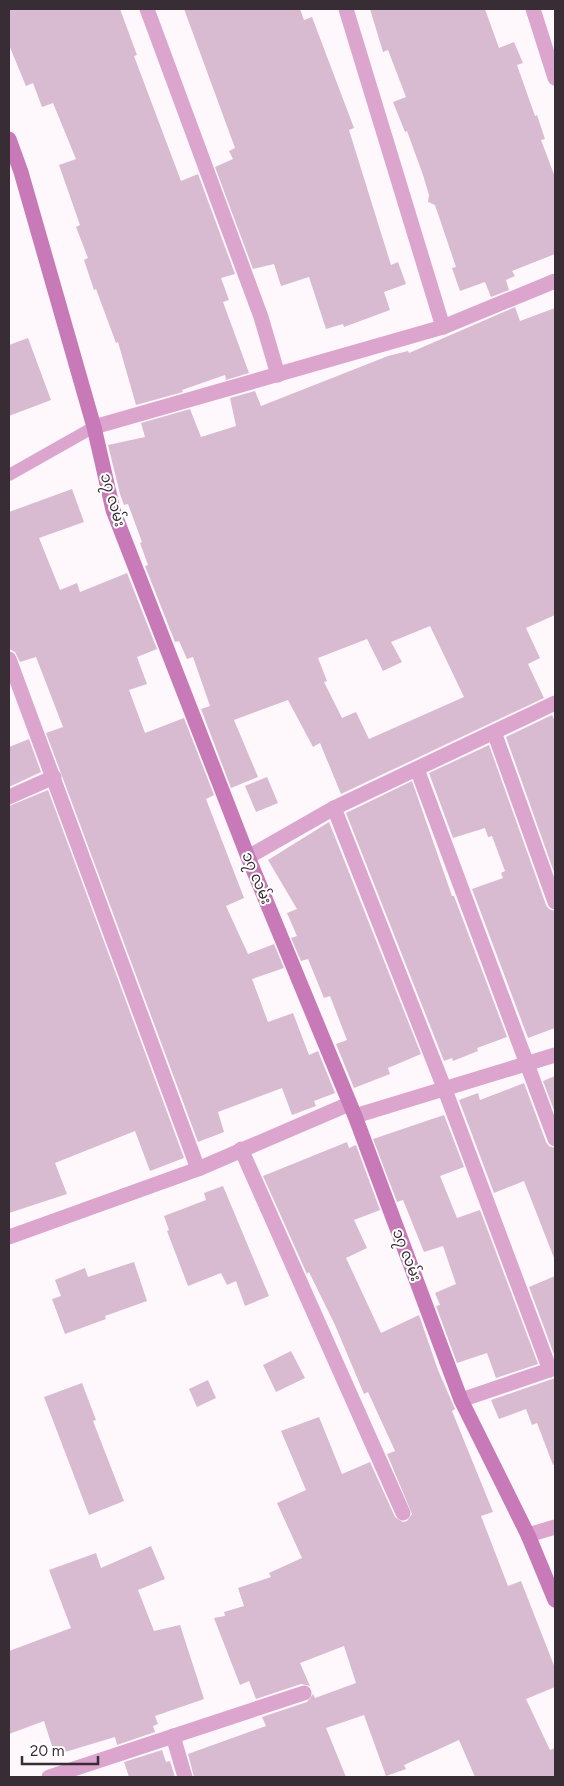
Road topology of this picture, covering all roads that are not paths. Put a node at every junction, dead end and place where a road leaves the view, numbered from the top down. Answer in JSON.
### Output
{"nodes":[{"id":1,"x":147,"y":9,"type":"edge"},
{"id":2,"x":346,"y":9,"type":"edge"},
{"id":3,"x":533,"y":9,"type":"edge"},
{"id":4,"x":555,"y":78,"type":"edge"},
{"id":5,"x":9,"y":139,"type":"edge"},
{"id":6,"x":555,"y":281,"type":"edge"},
{"id":7,"x":443,"y":327,"type":"junction"},
{"id":8,"x":278,"y":375,"type":"junction"},
{"id":9,"x":94,"y":426,"type":"junction"},
{"id":10,"x":9,"y":476,"type":"edge"},
{"id":11,"x":9,"y":659,"type":"edge"},
{"id":12,"x":555,"y":703,"type":"edge"},
{"id":13,"x":494,"y":732,"type":"junction"},
{"id":14,"x":418,"y":769,"type":"junction"},
{"id":15,"x":54,"y":778,"type":"junction"},
{"id":16,"x":9,"y":797,"type":"edge"},
{"id":17,"x":334,"y":808,"type":"junction"},
{"id":18,"x":248,"y":857,"type":"junction"},
{"id":19,"x":555,"y":902,"type":"edge"},
{"id":20,"x":555,"y":1055,"type":"edge"},
{"id":21,"x":528,"y":1064,"type":"junction"},
{"id":22,"x":445,"y":1090,"type":"junction"},
{"id":23,"x":352,"y":1110,"type":"junction"},
{"id":24,"x":555,"y":1139,"type":"edge"},
{"id":25,"x":242,"y":1149,"type":"junction"},
{"id":26,"x":198,"y":1169,"type":"junction"},
{"id":27,"x":9,"y":1237,"type":"edge"},
{"id":28,"x":553,"y":1369,"type":"edge"},
{"id":29,"x":461,"y":1400,"type":"junction"},
{"id":30,"x":403,"y":1513,"type":"dead end"},
{"id":31,"x":555,"y":1528,"type":"edge"},
{"id":32,"x":528,"y":1535,"type":"junction"},
{"id":33,"x":555,"y":1600,"type":"edge"},
{"id":34,"x":304,"y":1693,"type":"dead end"},
{"id":35,"x":173,"y":1736,"type":"junction"},
{"id":36,"x":49,"y":1777,"type":"edge"},
{"id":37,"x":185,"y":1777,"type":"edge"}],
"edges":[{"from":1,"to":8,"type":"street"},
{"from":2,"to":7,"type":"street"},
{"from":3,"to":4,"type":"street"},
{"from":5,"to":9,"type":"street","name":"၁၇ လမ်း"},
{"from":6,"to":7,"type":"street"},
{"from":7,"to":8,"type":"street"},
{"from":8,"to":9,"type":"street"},
{"from":9,"to":10,"type":"lane"},
{"from":9,"to":18,"type":"street","name":"၁၇ လမ်း"},
{"from":11,"to":15,"type":"street"},
{"from":12,"to":13,"type":"street"},
{"from":13,"to":14,"type":"street"},
{"from":13,"to":19,"type":"street"},
{"from":14,"to":17,"type":"street"},
{"from":14,"to":21,"type":"street"},
{"from":15,"to":16,"type":"street"},
{"from":15,"to":26,"type":"street"},
{"from":17,"to":18,"type":"street"},
{"from":17,"to":22,"type":"street"},
{"from":18,"to":23,"type":"street","name":"၁၇ လမ်း"},
{"from":20,"to":21,"type":"street"},
{"from":21,"to":22,"type":"street"},
{"from":21,"to":24,"type":"street"},
{"from":22,"to":23,"type":"street"},
{"from":22,"to":28,"type":"street"},
{"from":23,"to":25,"type":"street"},
{"from":23,"to":29,"type":"street","name":"၁၇ လမ်း"},
{"from":25,"to":26,"type":"street"},
{"from":25,"to":30,"type":"street"},
{"from":26,"to":27,"type":"street"},
{"from":28,"to":29,"type":"street"},
{"from":29,"to":32,"type":"street","name":"၁၇ လမ်း"},
{"from":31,"to":32,"type":"street"},
{"from":32,"to":33,"type":"street","name":"၁၇ လမ်း"},
{"from":34,"to":35,"type":"street"},
{"from":35,"to":36,"type":"street"},
{"from":35,"to":37,"type":"street"}]}
